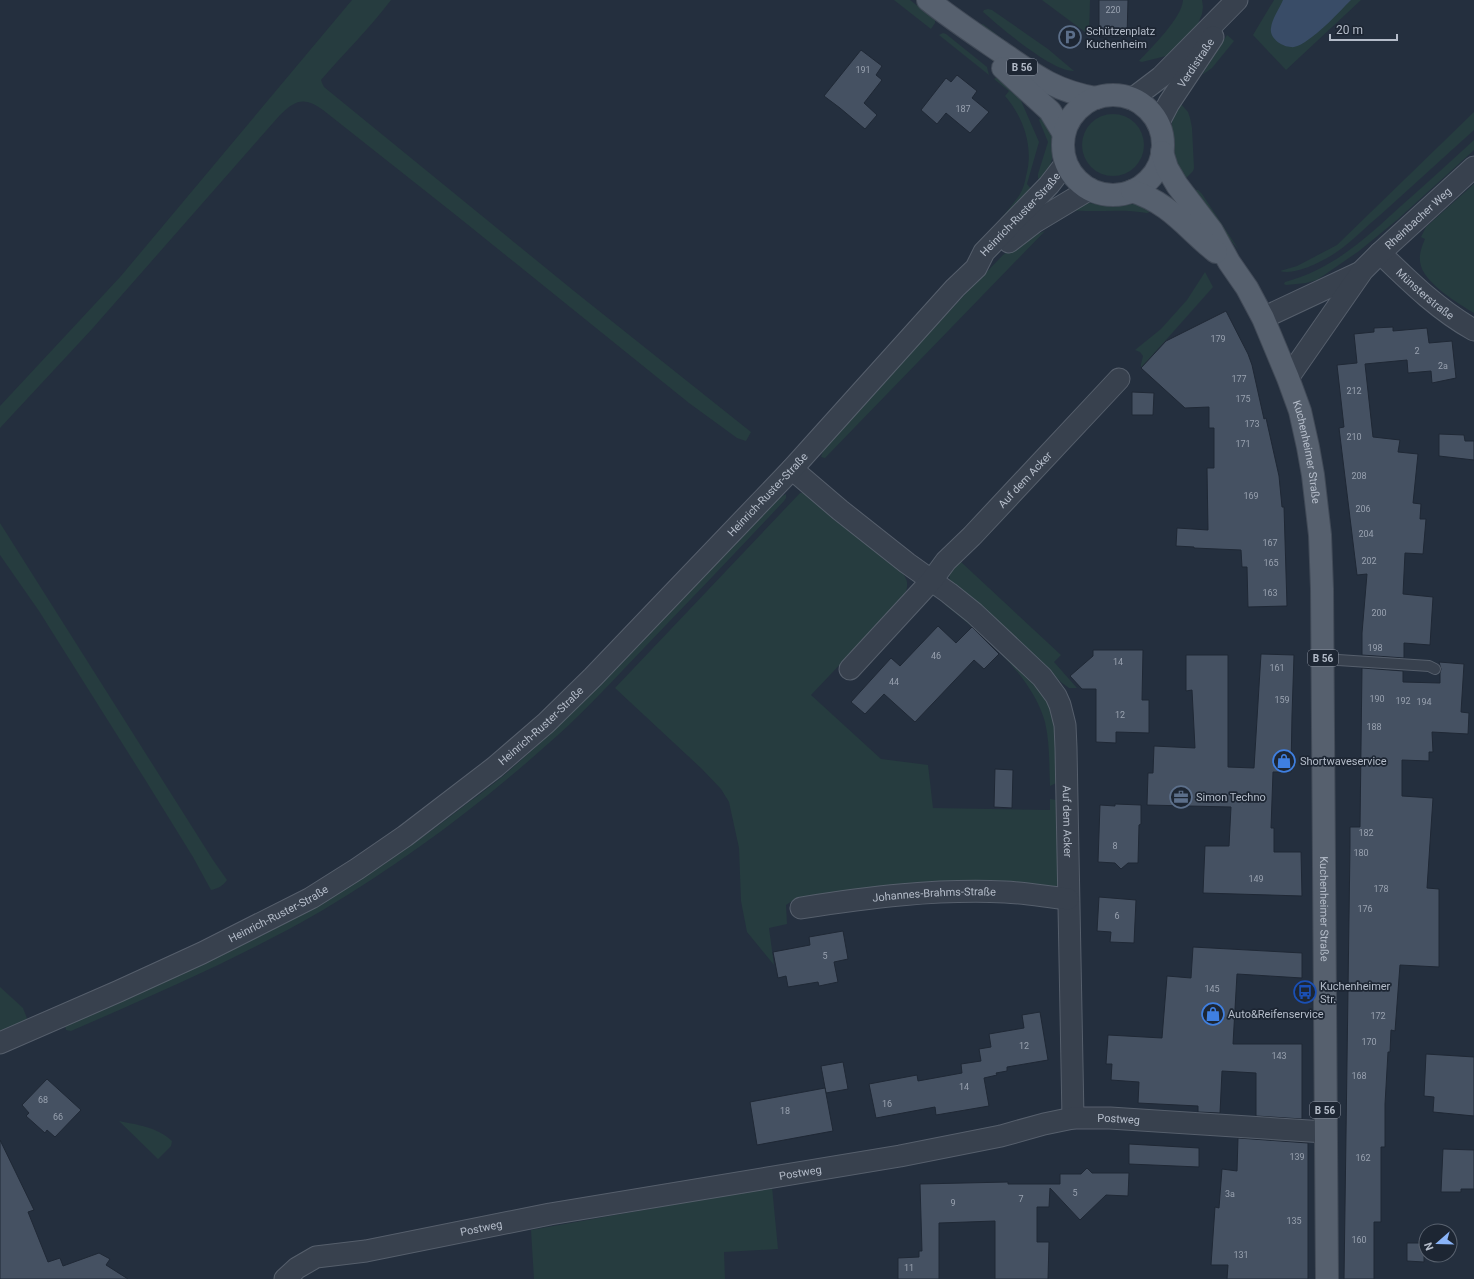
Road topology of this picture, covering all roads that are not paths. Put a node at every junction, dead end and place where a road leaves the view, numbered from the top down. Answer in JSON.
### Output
{"nodes":[{"id":1,"x":928,"y":0,"type":"edge"},
{"id":2,"x":1234,"y":1,"type":"edge"},
{"id":3,"x":955,"y":21,"type":"junction"},
{"id":4,"x":1096,"y":98,"type":"junction"},
{"id":5,"x":1132,"y":99,"type":"junction"},
{"id":6,"x":1158,"y":124,"type":"junction"},
{"id":7,"x":1064,"y":134,"type":"junction"},
{"id":8,"x":1162,"y":152,"type":"junction"},
{"id":9,"x":1066,"y":163,"type":"junction"},
{"id":10,"x":1474,"y":167,"type":"edge"},
{"id":11,"x":1090,"y":190,"type":"junction"},
{"id":12,"x":1132,"y":191,"type":"junction"},
{"id":13,"x":1380,"y":253,"type":"junction"},
{"id":14,"x":1229,"y":262,"type":"junction"},
{"id":15,"x":976,"y":268,"type":"junction"},
{"id":16,"x":1363,"y":270,"type":"junction"},
{"id":17,"x":1263,"y":318,"type":"junction"},
{"id":18,"x":1474,"y":330,"type":"edge"},
{"id":19,"x":1288,"y":378,"type":"junction"},
{"id":20,"x":1119,"y":379,"type":"dead end"},
{"id":21,"x":792,"y":469,"type":"junction"},
{"id":22,"x":932,"y":580,"type":"junction"},
{"id":23,"x":1323,"y":659,"type":"junction"},
{"id":24,"x":1436,"y":668,"type":"dead end"},
{"id":25,"x":850,"y":669,"type":"dead end"},
{"id":26,"x":1068,"y":899,"type":"junction"},
{"id":27,"x":801,"y":908,"type":"dead end"},
{"id":28,"x":0,"y":1043,"type":"edge"},
{"id":29,"x":1073,"y":1118,"type":"junction"},
{"id":30,"x":1325,"y":1132,"type":"junction"},
{"id":31,"x":285,"y":1279,"type":"edge"},
{"id":32,"x":1327,"y":1279,"type":"edge"}],
"edges":[{"from":1,"to":3,"type":"main road","number":"B 56"},
{"from":2,"to":5,"type":"street","name":"Verdistraße"},
{"from":2,"to":6,"type":"street","name":"Verdistraße"},
{"from":3,"to":4,"type":"main road","number":"B 56"},
{"from":3,"to":7,"type":"main road","number":"B 56"},
{"from":4,"to":5,"type":"main road"},
{"from":4,"to":7,"type":"main road"},
{"from":5,"to":6,"type":"main road"},
{"from":6,"to":8,"type":"main road"},
{"from":7,"to":9,"type":"main road"},
{"from":8,"to":12,"type":"main road"},
{"from":8,"to":14,"type":"main road","name":"Kuchenheimer Straße","number":"B 56"},
{"from":9,"to":11,"type":"main road"},
{"from":9,"to":15,"type":"street","name":"Heinrich-Ruster-Straße"},
{"from":10,"to":13,"type":"street","name":"Rheinbacher Weg"},
{"from":11,"to":12,"type":"main road"},
{"from":11,"to":15,"type":"street","name":"Heinrich-Ruster-Straße"},
{"from":12,"to":14,"type":"main road","name":"Kuchenheimer Straße","number":"B 56"},
{"from":13,"to":16,"type":"street","name":"Rheinbacher Weg"},
{"from":13,"to":18,"type":"street","name":"Münsterstraße"},
{"from":14,"to":17,"type":"main road","name":"Kuchenheimer Straße","number":"B 56"},
{"from":15,"to":21,"type":"street","name":"Heinrich-Ruster-Straße"},
{"from":16,"to":17,"type":"street","name":"Rheinbacher Weg"},
{"from":16,"to":19,"type":"street","name":"Rheinbacher Weg"},
{"from":17,"to":19,"type":"main road","name":"Kuchenheimer Straße","number":"B 56"},
{"from":19,"to":23,"type":"main road","name":"Kuchenheimer Straße","number":"B 56"},
{"from":20,"to":22,"type":"street","name":"Auf dem Acker"},
{"from":21,"to":22,"type":"street","name":"Auf dem Acker"},
{"from":21,"to":28,"type":"street","name":"Heinrich-Ruster-Straße"},
{"from":22,"to":25,"type":"street","name":"Auf dem Acker"},
{"from":22,"to":26,"type":"street","name":"Auf dem Acker"},
{"from":23,"to":24,"type":"lane"},
{"from":23,"to":30,"type":"main road","name":"Kuchenheimer Straße","number":"B 56"},
{"from":26,"to":27,"type":"street","name":"Johannes-Brahms-Straße"},
{"from":26,"to":29,"type":"street","name":"Auf dem Acker"},
{"from":29,"to":30,"type":"street","name":"Postweg"},
{"from":29,"to":31,"type":"street","name":"Postweg"},
{"from":30,"to":32,"type":"main road","name":"Kuchenheimer Straße","number":"B 56"}]}
